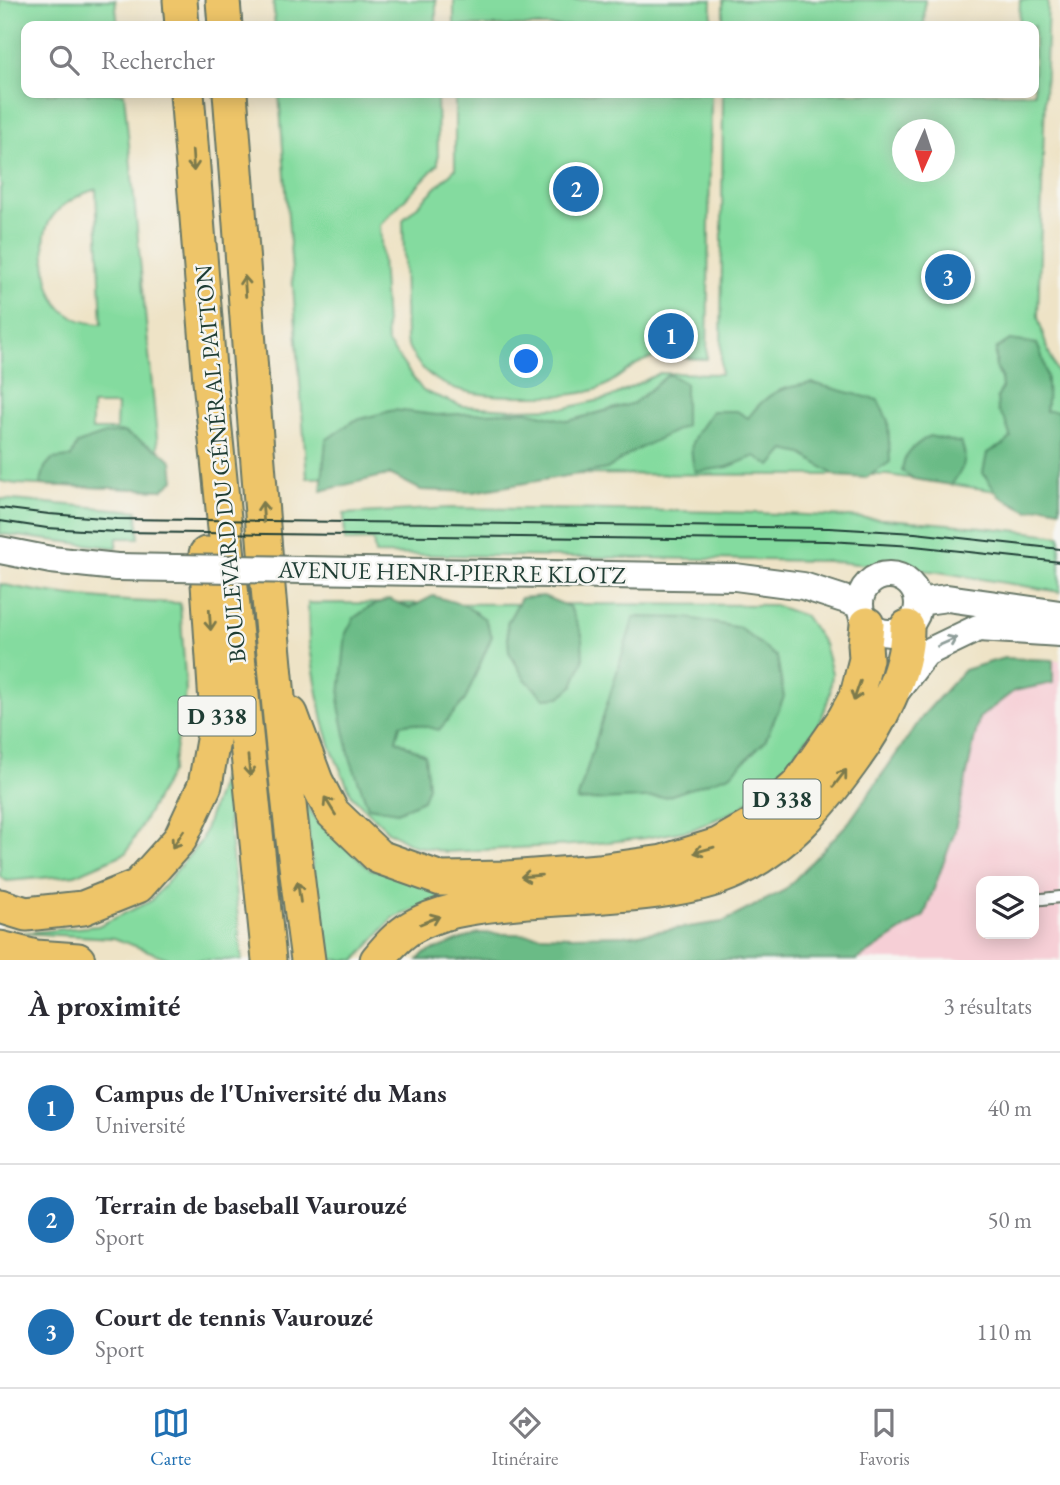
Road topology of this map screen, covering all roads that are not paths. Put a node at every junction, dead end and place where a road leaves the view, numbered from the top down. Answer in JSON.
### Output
{"nodes":[{"id":1,"x":180,"y":0,"type":"edge"},
{"id":2,"x":223,"y":0,"type":"edge"},
{"id":3,"x":182,"y":21,"type":"edge"},
{"id":4,"x":225,"y":21,"type":"edge"},
{"id":5,"x":187,"y":98,"type":"edge"},
{"id":6,"x":230,"y":98,"type":"edge"},
{"id":7,"x":210,"y":381,"type":"junction"},
{"id":8,"x":0,"y":550,"type":"edge"},
{"id":9,"x":863,"y":614,"type":"junction"},
{"id":10,"x":1060,"y":614,"type":"edge"},
{"id":11,"x":913,"y":615,"type":"junction"},
{"id":12,"x":1060,"y":633,"type":"edge"},
{"id":13,"x":276,"y":678,"type":"junction"},
{"id":14,"x":884,"y":708,"type":"junction"},
{"id":15,"x":1060,"y":897,"type":"edge"},
{"id":16,"x":1039,"y":899,"type":"edge"},
{"id":17,"x":0,"y":906,"type":"edge"},
{"id":18,"x":0,"y":948,"type":"edge"},
{"id":19,"x":78,"y":960,"type":"edge"},
{"id":20,"x":269,"y":960,"type":"edge"},
{"id":21,"x":308,"y":960,"type":"edge"},
{"id":22,"x":377,"y":960,"type":"edge"}],
"edges":[{"from":1,"to":3,"type":"highway"},
{"from":2,"to":4,"type":"highway"},
{"from":5,"to":7,"type":"highway","name":"BOULEVARD DU GÉNÉRAL PATTON","number":"D 338","one_way":true},
{"from":13,"to":6,"type":"highway","name":"BOULEVARD DU GÉNÉRAL PATTON","number":"D 338","one_way":true},
{"from":7,"to":17,"type":"highway","number":"D 338","one_way":true},
{"from":7,"to":20,"type":"highway","name":"BOULEVARD DU GÉNÉRAL PATTON","number":"D 338","one_way":true},
{"from":8,"to":9,"type":"street","name":"AVENUE HENRI-PIERRE KLOTZ","bridge":true},
{"from":9,"to":11,"type":"street","name":"AVENUE HENRI-PIERRE KLOTZ"},
{"from":9,"to":11,"type":"street"},
{"from":9,"to":13,"type":"highway","number":"D 338","one_way":true},
{"from":10,"to":11,"type":"street","name":"AVENUE HENRI-PIERRE KLOTZ"},
{"from":11,"to":14,"type":"highway"},
{"from":14,"to":12,"type":"street","one_way":true},
{"from":21,"to":13,"type":"highway","name":"BOULEVARD DU GÉNÉRAL PATTON","number":"D 338","one_way":true},
{"from":22,"to":14,"type":"highway","number":"D 338","one_way":true},
{"from":15,"to":16,"type":"lane"},
{"from":18,"to":19,"type":"highway"}]}
